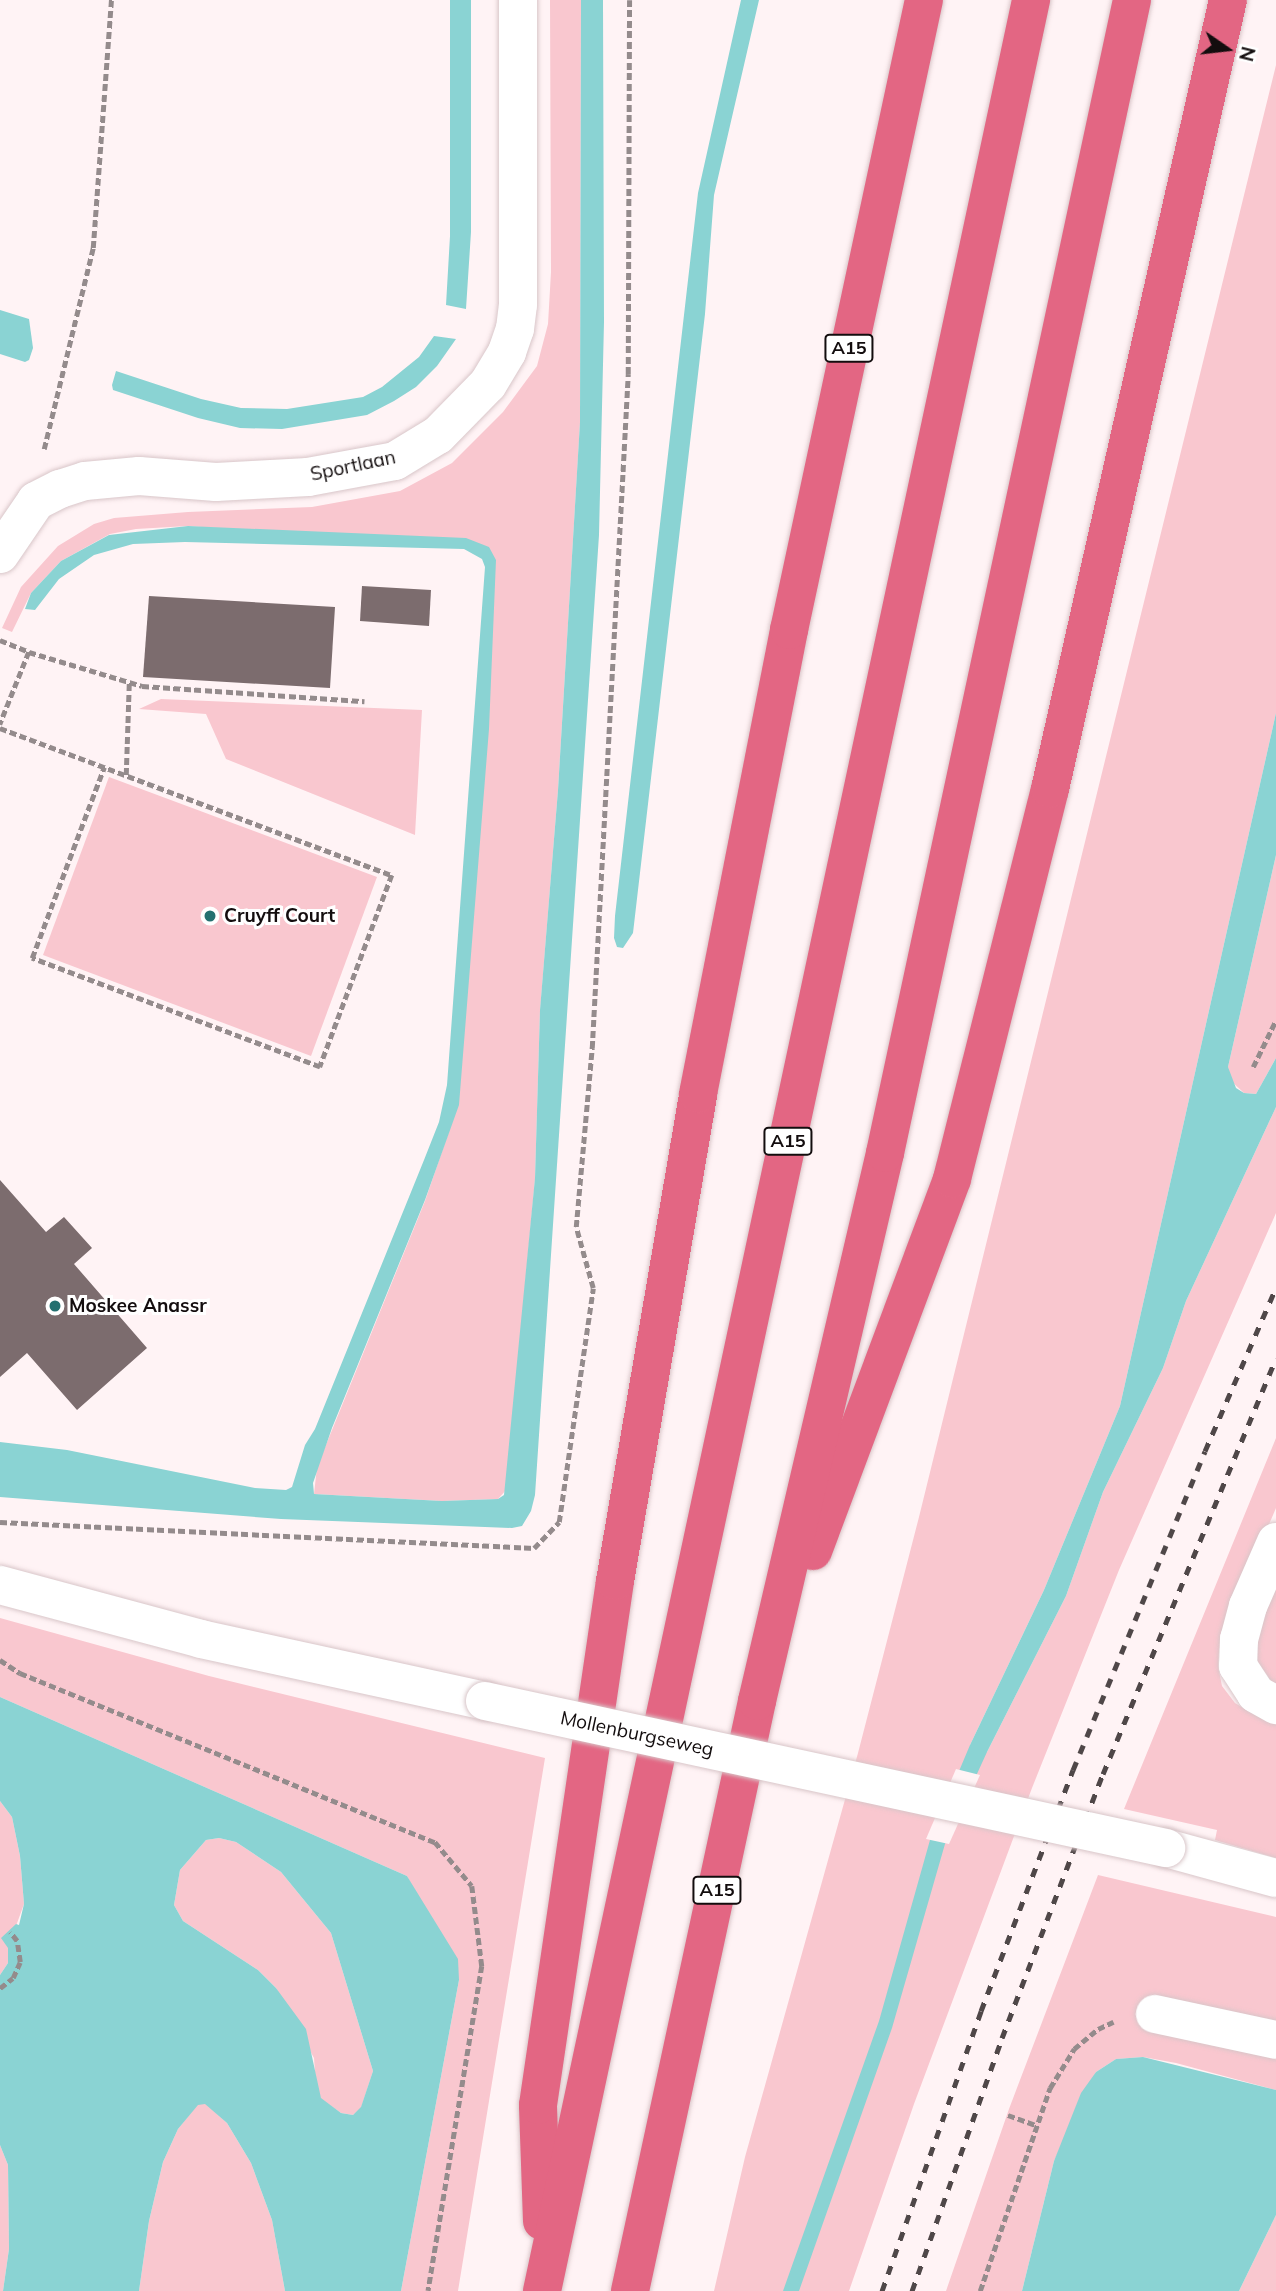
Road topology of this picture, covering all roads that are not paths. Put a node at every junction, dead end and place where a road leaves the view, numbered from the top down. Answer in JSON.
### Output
{"nodes":[{"id":1,"x":518,"y":0,"type":"edge"},
{"id":2,"x":924,"y":0,"type":"edge"},
{"id":3,"x":1031,"y":0,"type":"edge"},
{"id":4,"x":1132,"y":0,"type":"edge"},
{"id":5,"x":1228,"y":0,"type":"edge"},
{"id":6,"x":0,"y":554,"type":"edge"},
{"id":7,"x":1276,"y":1542,"type":"edge"},
{"id":8,"x":0,"y":1585,"type":"edge"},
{"id":9,"x":757,"y":1700,"type":"junction"},
{"id":10,"x":1276,"y":1705,"type":"edge"},
{"id":11,"x":1276,"y":1878,"type":"edge"},
{"id":12,"x":1155,"y":2014,"type":"road end"},
{"id":13,"x":1276,"y":2040,"type":"edge"},
{"id":14,"x":543,"y":2287,"type":"edge"},
{"id":15,"x":631,"y":2291,"type":"edge"}],
"edges":[{"from":1,"to":6,"type":"street","name":"Sportlaan"},
{"from":2,"to":14,"type":"highway","number":"A15"},
{"from":3,"to":14,"type":"highway","number":"A15"},
{"from":4,"to":9,"type":"highway","number":"A15"},
{"from":5,"to":9,"type":"highway","number":"A15"},
{"from":7,"to":10,"type":"street"},
{"from":8,"to":11,"type":"street","name":"Mollenburgseweg","bridge":true},
{"from":9,"to":15,"type":"highway","number":"A15"},
{"from":12,"to":13,"type":"street"}]}
